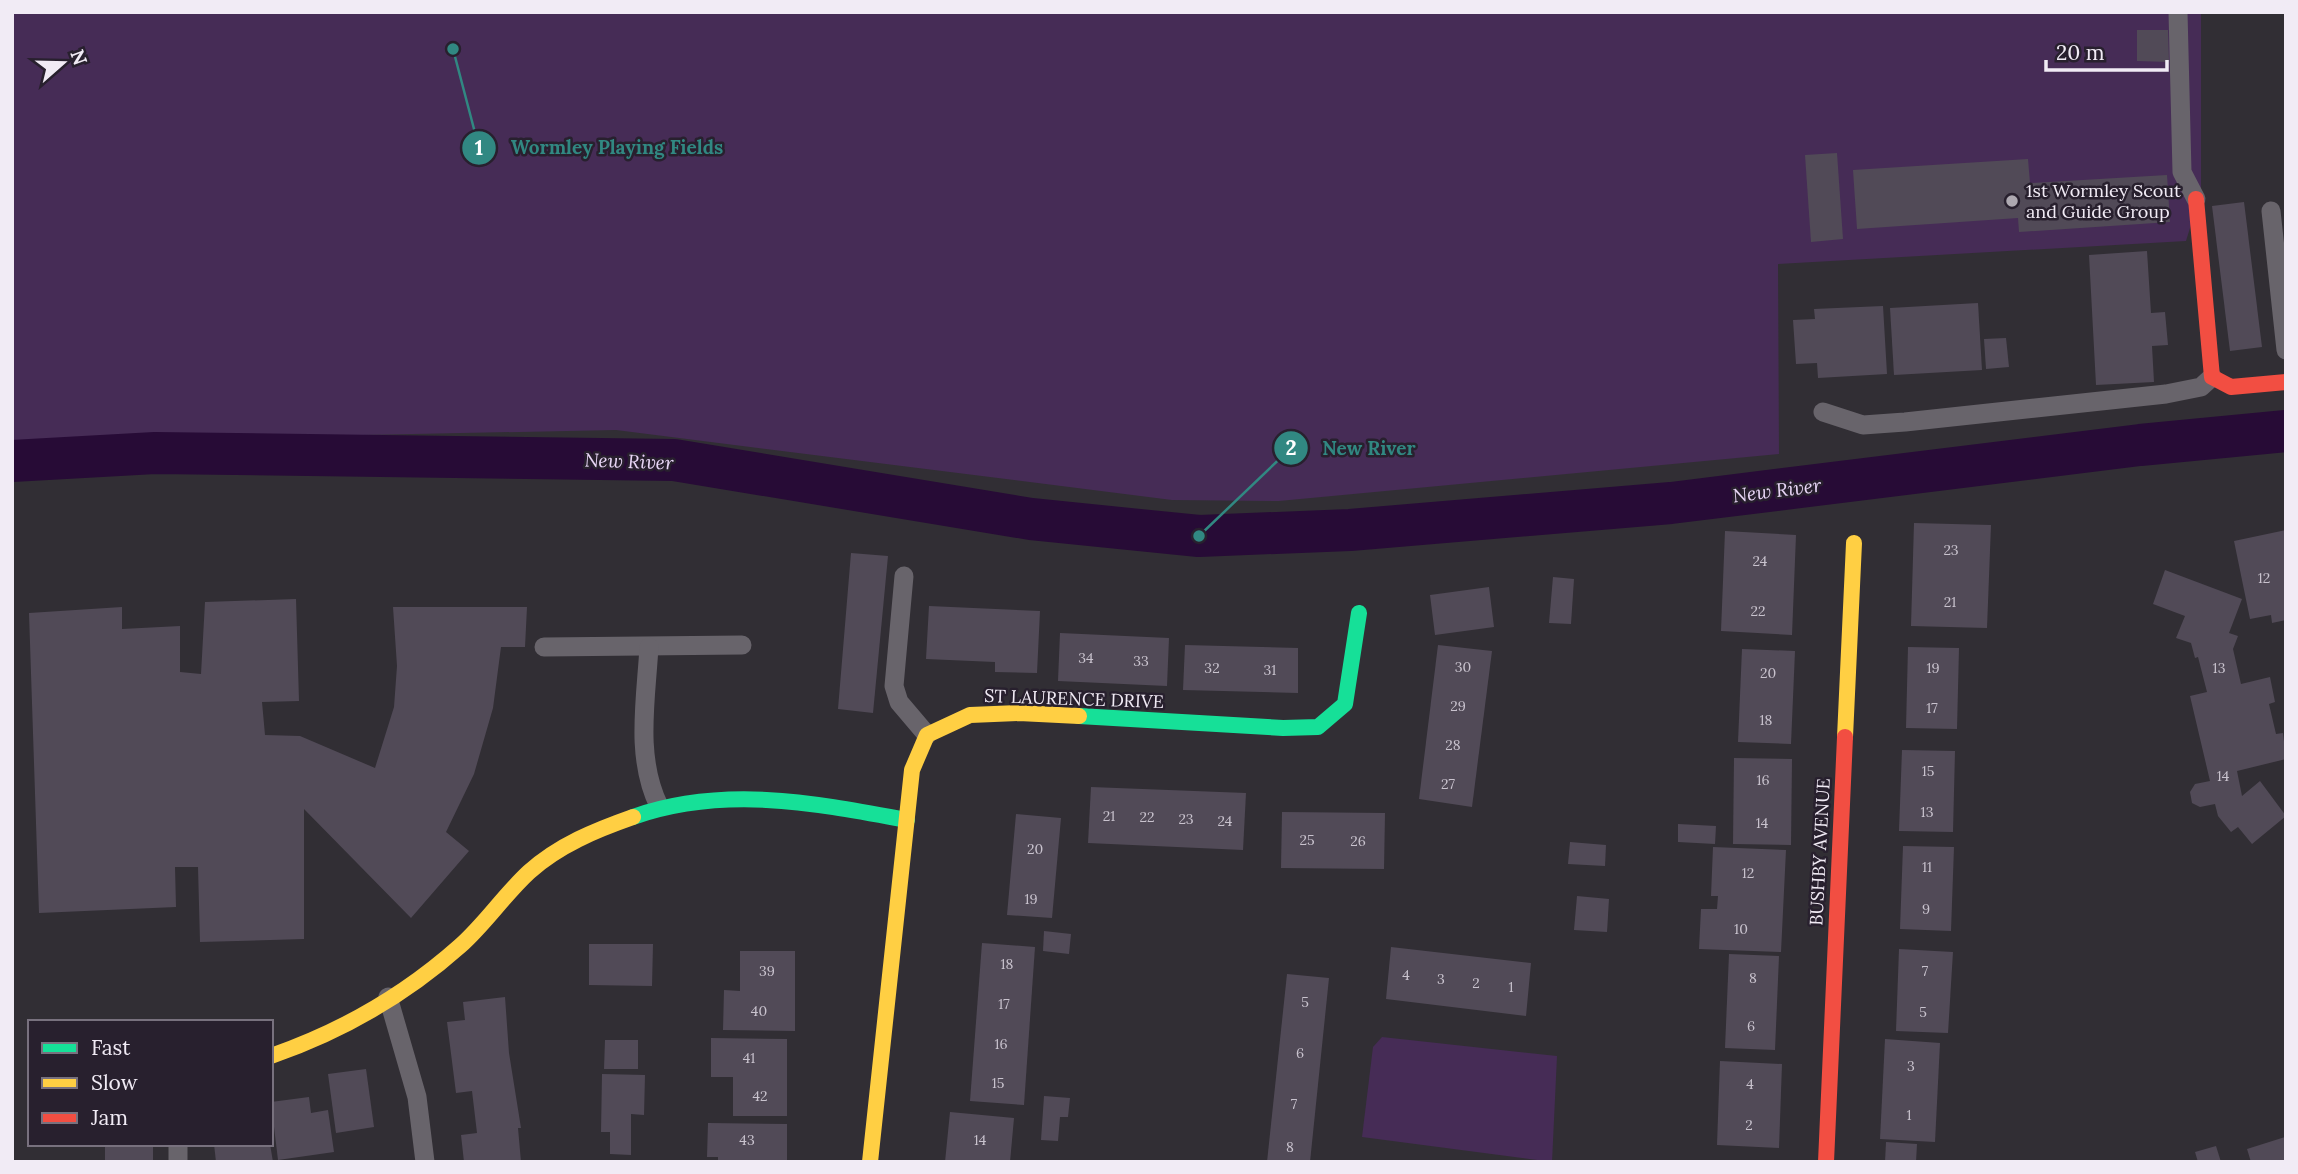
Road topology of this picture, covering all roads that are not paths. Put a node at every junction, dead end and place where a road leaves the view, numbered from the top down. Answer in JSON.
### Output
{"nodes":[{"id":1,"x":2178,"y":12,"type":"edge"},
{"id":2,"x":2196,"y":199,"type":"joint"},
{"id":3,"x":2271,"y":211,"type":"dead end"},
{"id":4,"x":2286,"y":350,"type":"edge"},
{"id":5,"x":2212,"y":377,"type":"junction"},
{"id":6,"x":2286,"y":382,"type":"edge"},
{"id":7,"x":1823,"y":412,"type":"dead end"},
{"id":8,"x":1854,"y":543,"type":"dead end"},
{"id":9,"x":904,"y":576,"type":"dead end"},
{"id":10,"x":1359,"y":613,"type":"dead end"},
{"id":11,"x":742,"y":645,"type":"dead end"},
{"id":12,"x":649,"y":647,"type":"junction"},
{"id":13,"x":544,"y":648,"type":"dead end"},
{"id":14,"x":927,"y":734,"type":"junction"},
{"id":15,"x":659,"y":806,"type":"junction"},
{"id":16,"x":907,"y":820,"type":"junction"},
{"id":17,"x":388,"y":997,"type":"junction"},
{"id":18,"x":273,"y":1055,"type":"edge"},
{"id":19,"x":425,"y":1162,"type":"edge"},
{"id":20,"x":870,"y":1162,"type":"edge"},
{"id":21,"x":1826,"y":1162,"type":"edge"}],
"edges":[{"from":1,"to":2,"type":"lane"},
{"from":2,"to":5,"type":"street"},
{"from":3,"to":4,"type":"lane"},
{"from":5,"to":6,"type":"street"},
{"from":5,"to":7,"type":"lane"},
{"from":8,"to":21,"type":"street","name":"BUSHBY AVENUE"},
{"from":9,"to":14,"type":"lane"},
{"from":10,"to":14,"type":"street","name":"ST LAURENCE DRIVE"},
{"from":11,"to":12,"type":"lane"},
{"from":12,"to":13,"type":"lane"},
{"from":12,"to":15,"type":"lane"},
{"from":14,"to":16,"type":"street"},
{"from":15,"to":16,"type":"street"},
{"from":15,"to":17,"type":"street"},
{"from":16,"to":20,"type":"street"},
{"from":17,"to":18,"type":"street"},
{"from":17,"to":19,"type":"lane"}]}
